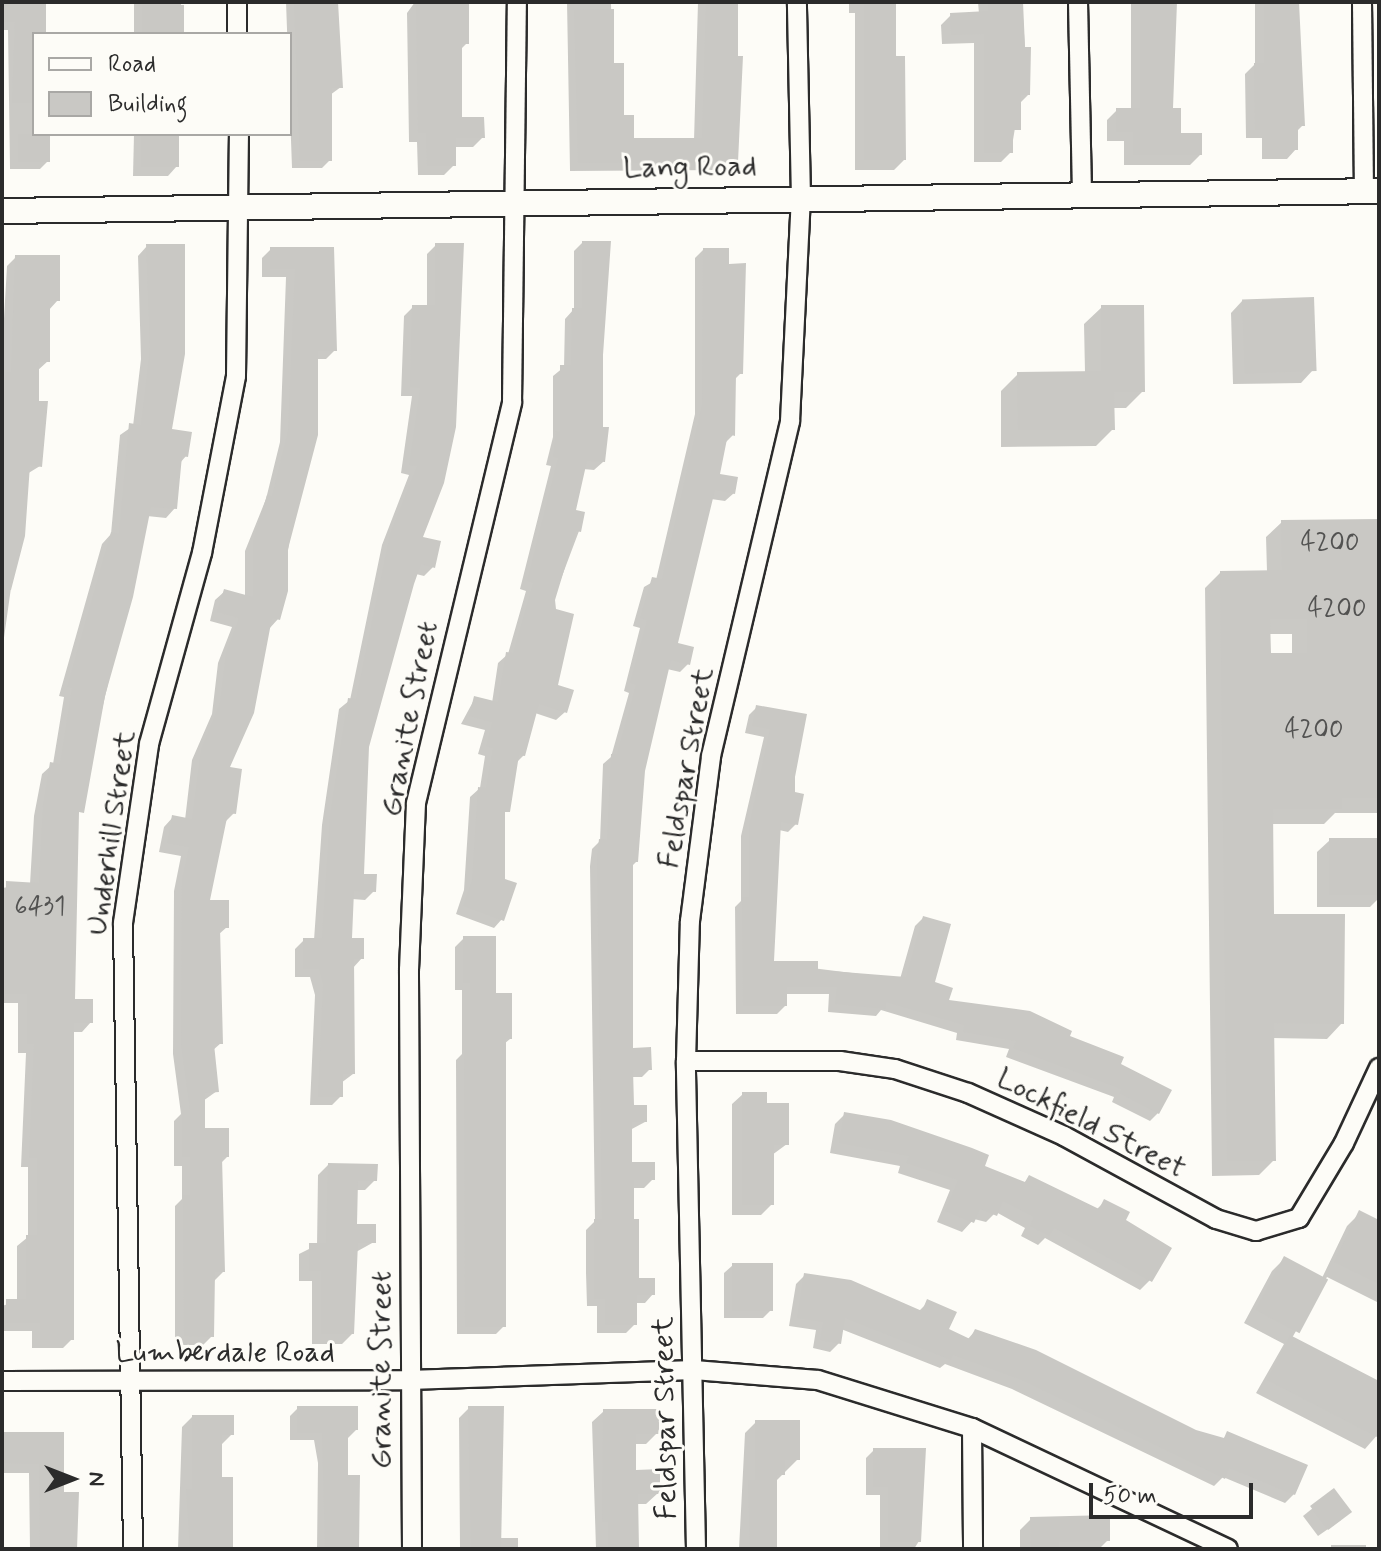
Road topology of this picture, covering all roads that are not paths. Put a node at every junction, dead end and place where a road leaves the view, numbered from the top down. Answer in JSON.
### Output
{"nodes":[{"id":1,"x":237,"y":2,"type":"edge"},
{"id":2,"x":517,"y":2,"type":"edge"},
{"id":3,"x":797,"y":2,"type":"edge"},
{"id":4,"x":1078,"y":2,"type":"edge"},
{"id":5,"x":1362,"y":2,"type":"edge"},
{"id":6,"x":237,"y":32,"type":"edge"},
{"id":7,"x":239,"y":136,"type":"edge"},
{"id":8,"x":1372,"y":191,"type":"edge"},
{"id":9,"x":1082,"y":195,"type":"junction"},
{"id":10,"x":801,"y":199,"type":"junction"},
{"id":11,"x":518,"y":202,"type":"junction"},
{"id":12,"x":239,"y":205,"type":"junction"},
{"id":13,"x":2,"y":211,"type":"edge"},
{"id":14,"x":686,"y":1061,"type":"junction"},
{"id":15,"x":1379,"y":1068,"type":"edge"},
{"id":16,"x":694,"y":1370,"type":"junction"},
{"id":17,"x":409,"y":1380,"type":"junction"},
{"id":18,"x":2,"y":1381,"type":"edge"},
{"id":19,"x":129,"y":1381,"type":"junction"},
{"id":20,"x":972,"y":1428,"type":"junction"},
{"id":21,"x":133,"y":1549,"type":"edge"},
{"id":22,"x":412,"y":1549,"type":"edge"},
{"id":23,"x":696,"y":1549,"type":"edge"},
{"id":24,"x":973,"y":1549,"type":"edge"},
{"id":25,"x":1228,"y":1549,"type":"edge"}],
"edges":[{"from":1,"to":6,"type":"street"},
{"from":2,"to":11,"type":"street","name":"Granite Street"},
{"from":3,"to":10,"type":"street","name":"Feldspar Street"},
{"from":4,"to":9,"type":"street"},
{"from":5,"to":8,"type":"street"},
{"from":7,"to":12,"type":"street","name":"Underhill Street"},
{"from":8,"to":9,"type":"street","name":"Lang Road"},
{"from":9,"to":10,"type":"street","name":"Lang Road"},
{"from":10,"to":11,"type":"street","name":"Lang Road"},
{"from":10,"to":14,"type":"street","name":"Feldspar Street"},
{"from":11,"to":12,"type":"street","name":"Lang Road"},
{"from":11,"to":17,"type":"street","name":"Granite Street"},
{"from":12,"to":13,"type":"street","name":"Lang Road"},
{"from":12,"to":19,"type":"street","name":"Underhill Street"},
{"from":14,"to":15,"type":"street","name":"Lockfield Street"},
{"from":14,"to":16,"type":"street","name":"Feldspar Street"},
{"from":16,"to":17,"type":"street","name":"Lumberdale Road"},
{"from":16,"to":20,"type":"street","name":"Lumberdale Road"},
{"from":16,"to":23,"type":"street","name":"Feldspar Street"},
{"from":17,"to":19,"type":"street","name":"Lumberdale Road"},
{"from":17,"to":22,"type":"street","name":"Granite Street"},
{"from":18,"to":19,"type":"street","name":"Lumberdale Road"},
{"from":19,"to":21,"type":"street","name":"Underhill Street"},
{"from":20,"to":24,"type":"street"},
{"from":20,"to":25,"type":"street","name":"Lumberdale Road"}]}
